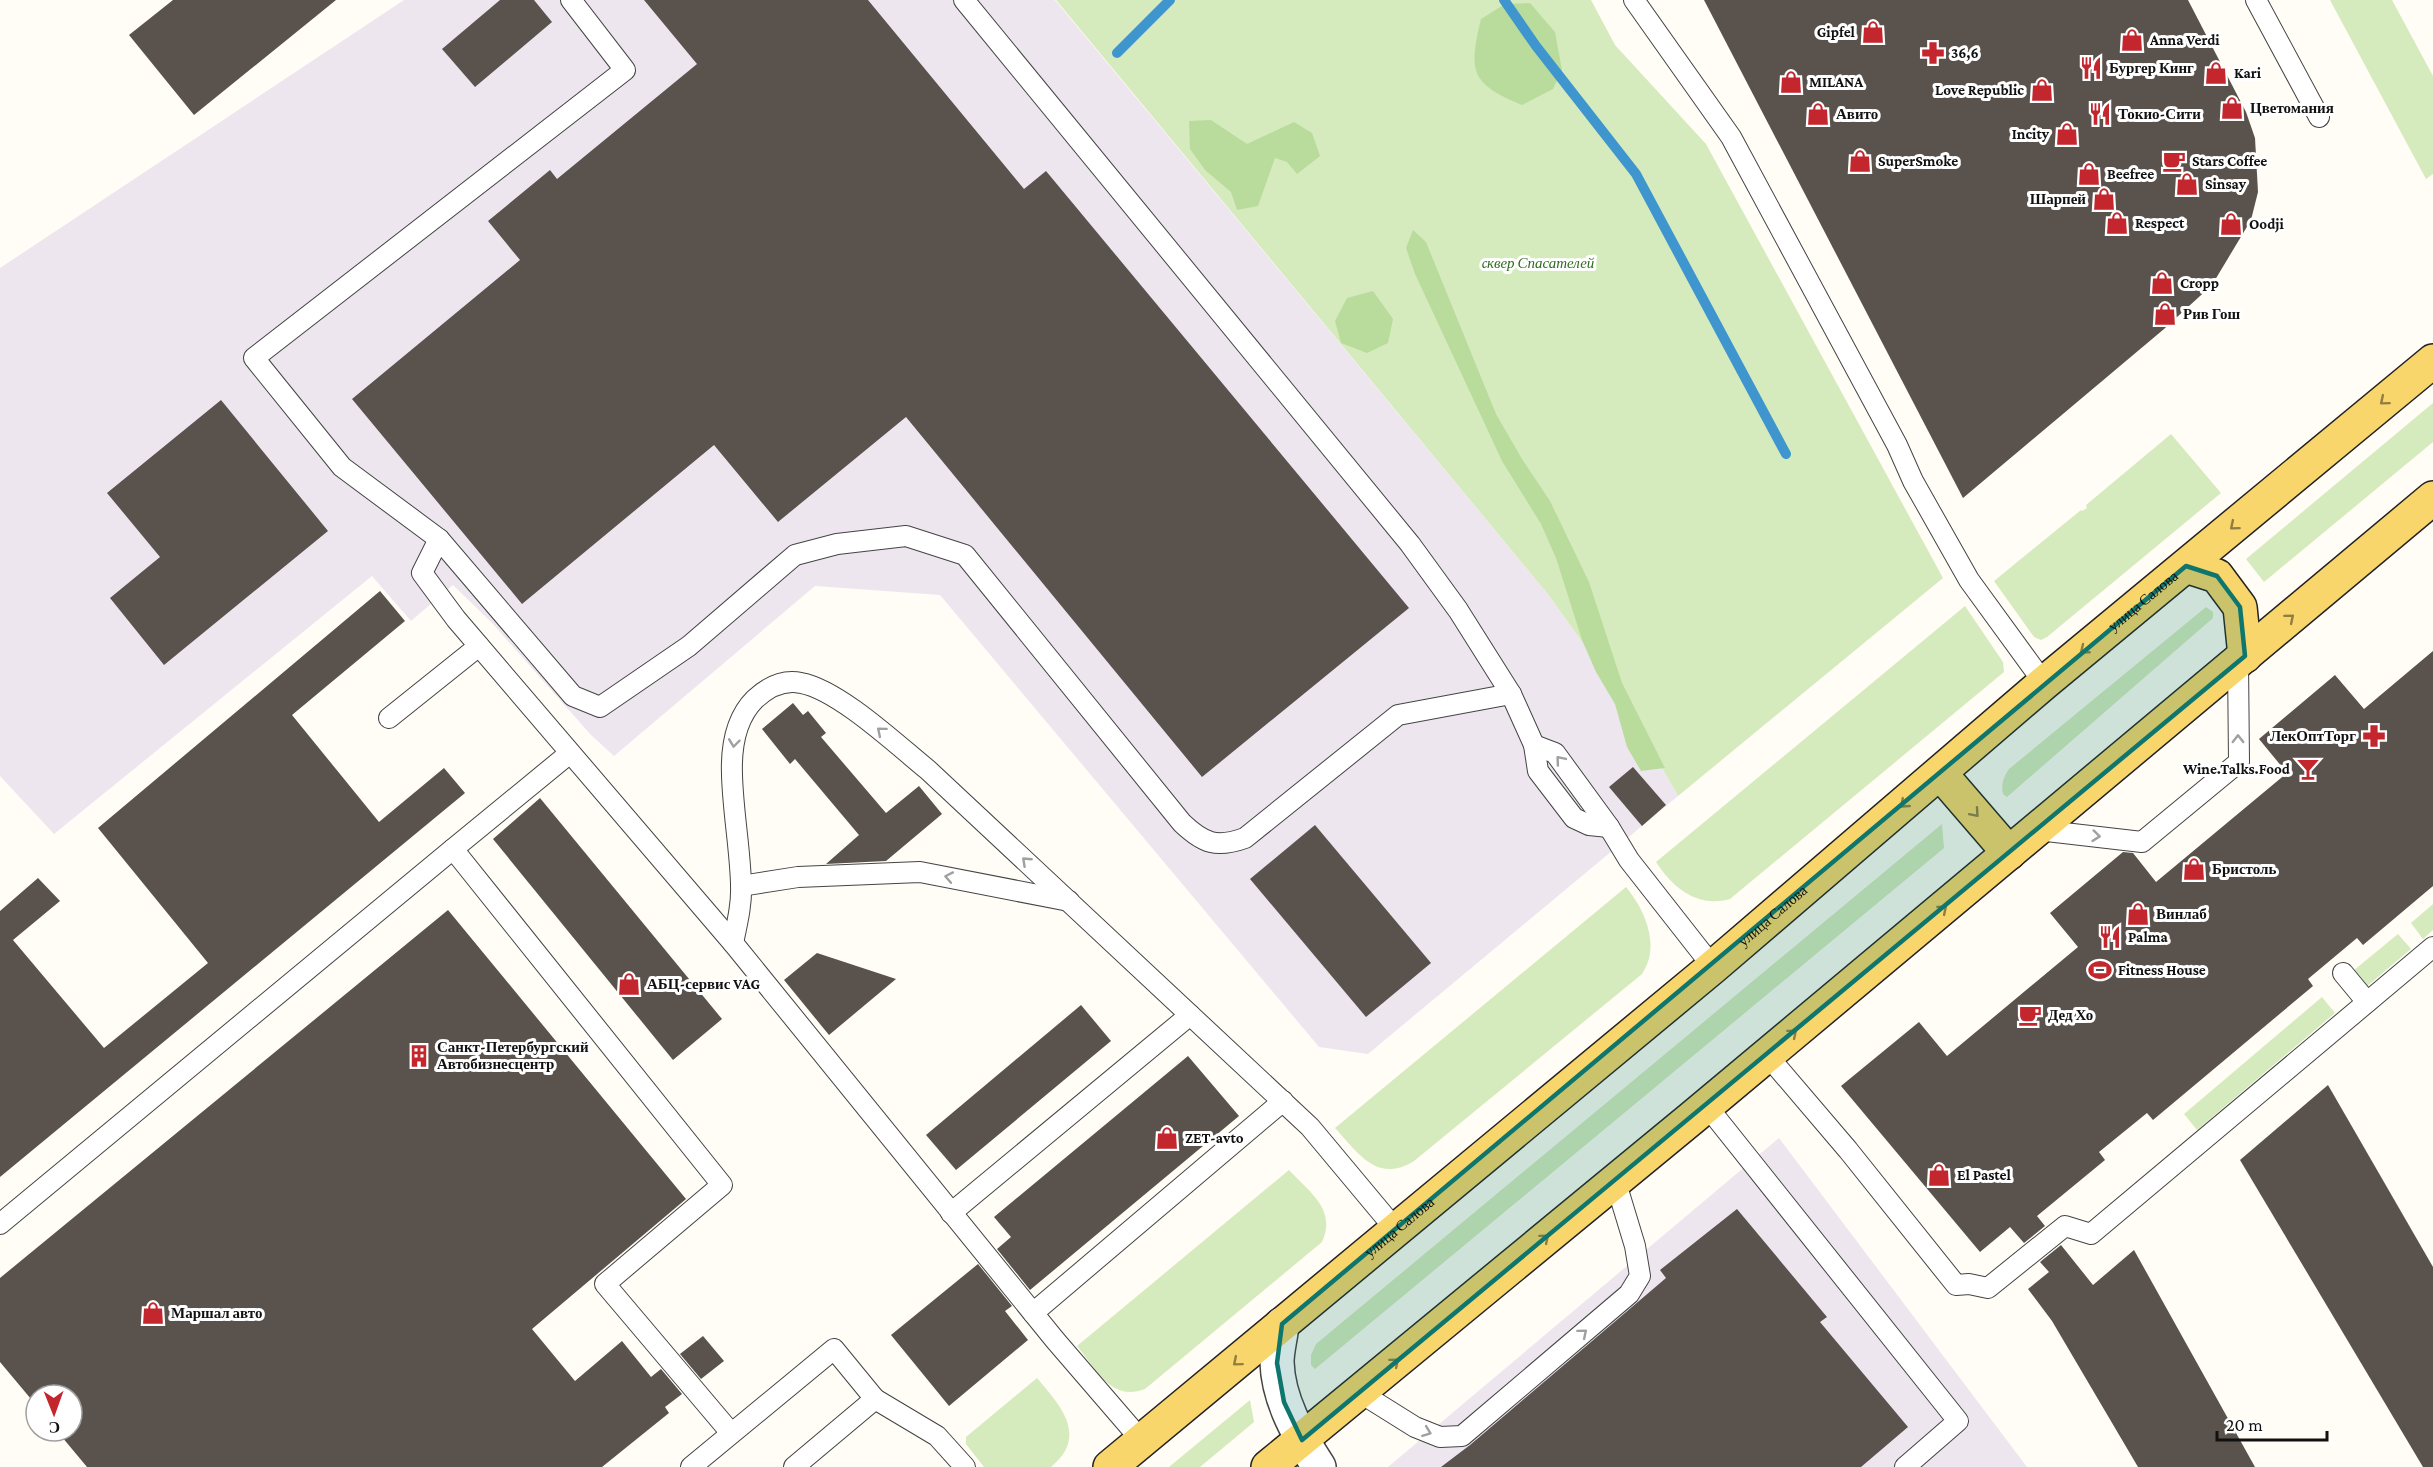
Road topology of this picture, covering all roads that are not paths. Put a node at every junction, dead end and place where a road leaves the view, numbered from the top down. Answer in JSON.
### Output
{"nodes":[{"id":1,"x":572,"y":0,"type":"edge"},
{"id":2,"x":964,"y":0,"type":"edge"},
{"id":3,"x":1634,"y":0,"type":"edge"},
{"id":4,"x":2256,"y":0,"type":"edge"},
{"id":5,"x":2319,"y":117,"type":"dead end"},
{"id":6,"x":2433,"y":361,"type":"edge"},
{"id":7,"x":2433,"y":498,"type":"edge"},
{"id":8,"x":439,"y":539,"type":"junction"},
{"id":9,"x":2186,"y":566,"type":"junction"},
{"id":10,"x":479,"y":646,"type":"junction"},
{"id":11,"x":2241,"y":659,"type":"junction"},
{"id":12,"x":2044,"y":683,"type":"junction"},
{"id":13,"x":1511,"y":694,"type":"junction"},
{"id":14,"x":389,"y":718,"type":"dead end"},
{"id":15,"x":570,"y":753,"type":"junction"},
{"id":16,"x":1940,"y":773,"type":"junction"},
{"id":17,"x":2038,"y":830,"type":"junction"},
{"id":18,"x":453,"y":849,"type":"junction"},
{"id":19,"x":2009,"y":853,"type":"junction"},
{"id":20,"x":741,"y":886,"type":"junction"},
{"id":21,"x":1068,"y":901,"type":"junction"},
{"id":22,"x":733,"y":943,"type":"junction"},
{"id":23,"x":2433,"y":947,"type":"edge"},
{"id":24,"x":1713,"y":967,"type":"junction"},
{"id":25,"x":2343,"y":973,"type":"dead end"},
{"id":26,"x":2367,"y":1002,"type":"junction"},
{"id":27,"x":1190,"y":1015,"type":"junction"},
{"id":28,"x":1767,"y":1055,"type":"junction"},
{"id":29,"x":1283,"y":1101,"type":"junction"},
{"id":30,"x":1706,"y":1105,"type":"junction"},
{"id":31,"x":1615,"y":1180,"type":"junction"},
{"id":32,"x":951,"y":1213,"type":"junction"},
{"id":33,"x":0,"y":1224,"type":"edge"},
{"id":34,"x":1395,"y":1230,"type":"junction"},
{"id":35,"x":1033,"y":1313,"type":"junction"},
{"id":36,"x":1282,"y":1324,"type":"junction"},
{"id":37,"x":1359,"y":1392,"type":"junction"},
{"id":38,"x":875,"y":1399,"type":"junction"},
{"id":39,"x":731,"y":1433,"type":"junction"},
{"id":40,"x":1302,"y":1440,"type":"junction"},
{"id":41,"x":1142,"y":1441,"type":"junction"},
{"id":42,"x":962,"y":1466,"type":"edge"},
{"id":43,"x":691,"y":1467,"type":"edge"},
{"id":44,"x":794,"y":1467,"type":"edge"},
{"id":45,"x":1110,"y":1467,"type":"edge"},
{"id":46,"x":1268,"y":1467,"type":"edge"},
{"id":47,"x":1319,"y":1467,"type":"edge"},
{"id":48,"x":1905,"y":1467,"type":"edge"}],
"edges":[{"from":1,"to":8,"type":"lane"},
{"from":2,"to":13,"type":"lane"},
{"from":3,"to":12,"type":"lane"},
{"from":4,"to":5,"type":"lane"},
{"from":6,"to":9,"type":"main road","name":"улица Салова","one_way":true},
{"from":11,"to":7,"type":"main road","one_way":true},
{"from":8,"to":10,"type":"lane"},
{"from":8,"to":13,"type":"lane"},
{"from":9,"to":11,"type":"main road"},
{"from":9,"to":12,"type":"main road","name":"улица Салова","one_way":true},
{"from":10,"to":14,"type":"lane"},
{"from":10,"to":15,"type":"lane"},
{"from":11,"to":17,"type":"main road"},
{"from":17,"to":11,"type":"lane","one_way":true},
{"from":12,"to":16,"type":"main road","name":"улица Салова"},
{"from":13,"to":24,"type":"lane"},
{"from":15,"to":18,"type":"lane"},
{"from":15,"to":22,"type":"lane"},
{"from":16,"to":19,"type":"main road","one_way":true},
{"from":16,"to":24,"type":"main road","name":"улица Салова","one_way":true},
{"from":17,"to":19,"type":"main road"},
{"from":18,"to":33,"type":"lane"},
{"from":18,"to":39,"type":"lane"},
{"from":28,"to":19,"type":"main road","one_way":true},
{"from":21,"to":20,"type":"lane","one_way":true},
{"from":21,"to":20,"type":"lane","one_way":true},
{"from":20,"to":22,"type":"lane"},
{"from":21,"to":27,"type":"lane"},
{"from":22,"to":32,"type":"lane"},
{"from":23,"to":26,"type":"lane"},
{"from":24,"to":34,"type":"main road","name":"улица Салова"},
{"from":25,"to":26,"type":"lane"},
{"from":26,"to":28,"type":"lane"},
{"from":27,"to":29,"type":"lane"},
{"from":27,"to":32,"type":"lane"},
{"from":28,"to":30,"type":"main road"},
{"from":29,"to":34,"type":"lane"},
{"from":29,"to":35,"type":"lane"},
{"from":30,"to":31,"type":"main road"},
{"from":30,"to":48,"type":"lane"},
{"from":37,"to":31,"type":"main road","one_way":true},
{"from":37,"to":31,"type":"lane","one_way":true},
{"from":32,"to":35,"type":"lane"},
{"from":34,"to":36,"type":"main road","name":"улица Салова"},
{"from":35,"to":41,"type":"lane"},
{"from":36,"to":40,"type":"street"},
{"from":36,"to":41,"type":"main road","name":"улица Салова","one_way":true},
{"from":37,"to":40,"type":"main road"},
{"from":38,"to":39,"type":"lane"},
{"from":38,"to":42,"type":"lane"},
{"from":38,"to":44,"type":"lane"},
{"from":39,"to":43,"type":"lane"},
{"from":40,"to":46,"type":"main road"},
{"from":40,"to":47,"type":"street"},
{"from":41,"to":45,"type":"main road","name":"улица Салова"}]}
